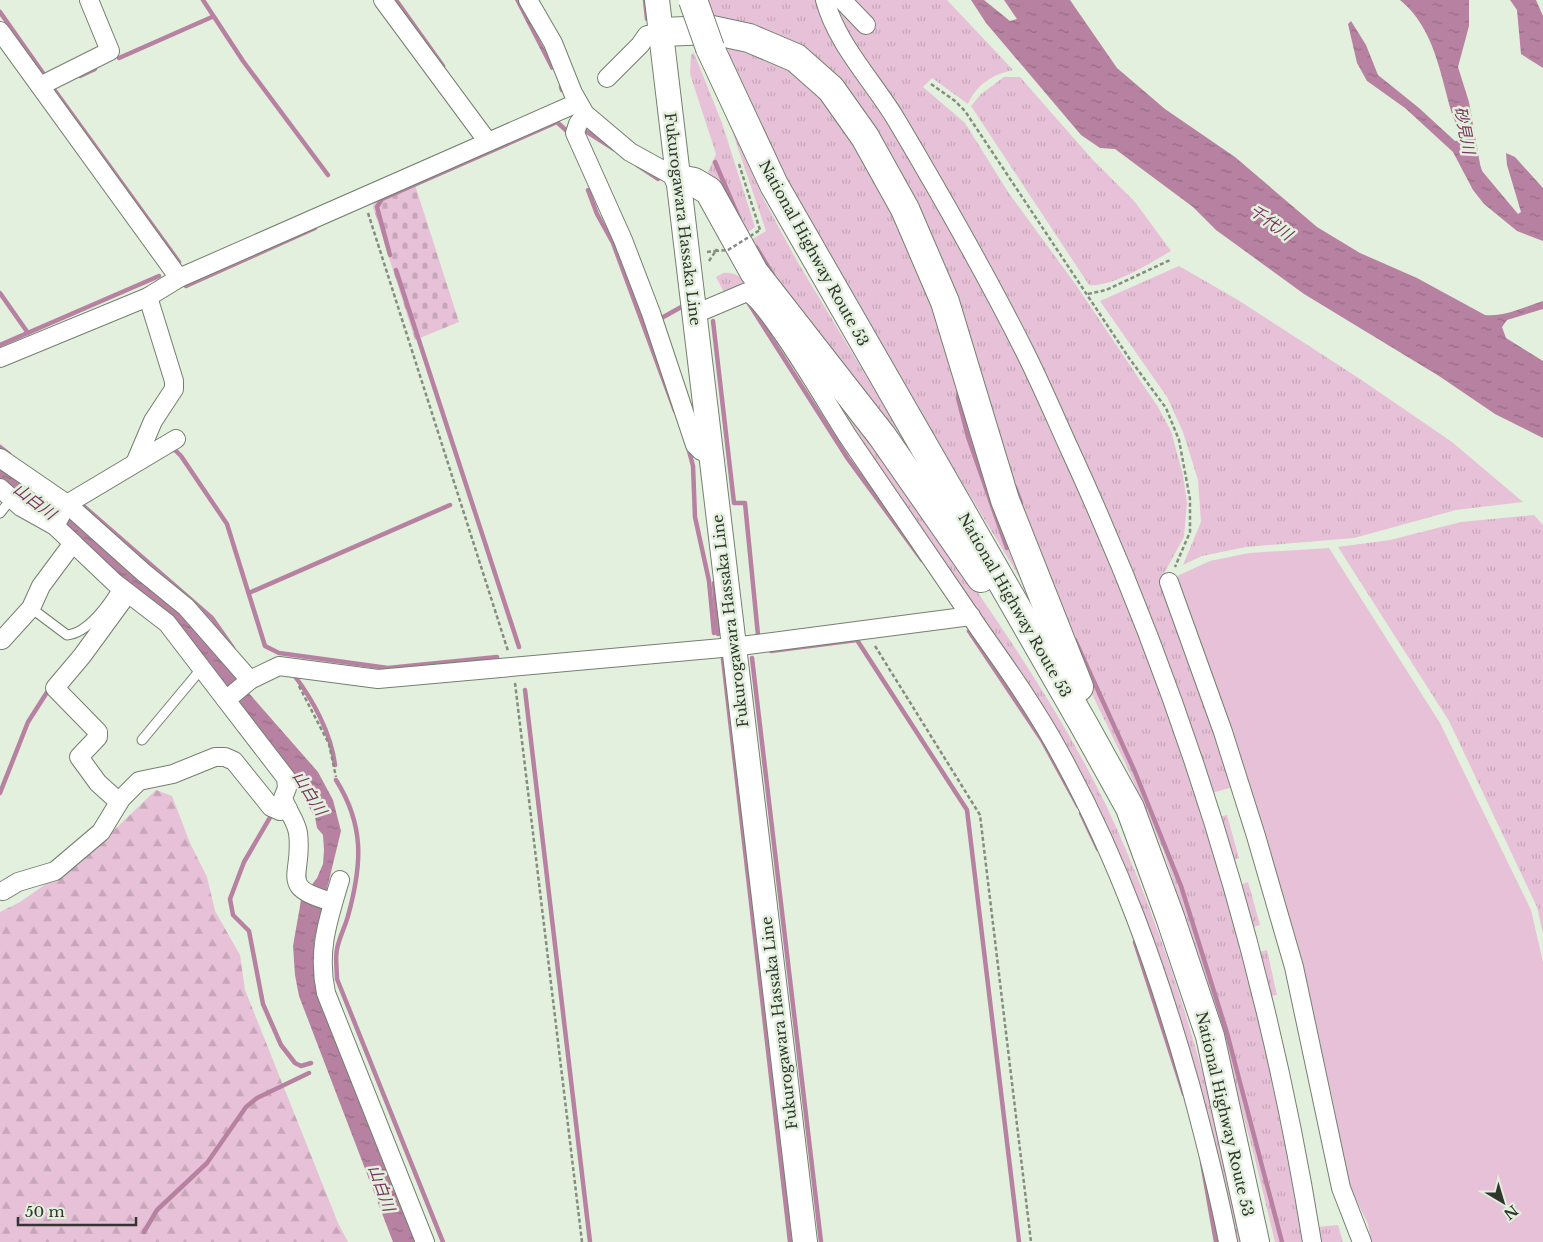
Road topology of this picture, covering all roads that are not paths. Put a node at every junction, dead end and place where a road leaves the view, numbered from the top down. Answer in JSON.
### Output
{"nodes":[{"id":1,"x":89,"y":0,"type":"edge"},
{"id":2,"x":383,"y":0,"type":"edge"},
{"id":3,"x":528,"y":0,"type":"edge"},
{"id":4,"x":656,"y":0,"type":"edge"},
{"id":5,"x":693,"y":0,"type":"edge"},
{"id":6,"x":825,"y":0,"type":"edge"},
{"id":7,"x":842,"y":0,"type":"edge"},
{"id":8,"x":866,"y":25,"type":"dead end"},
{"id":9,"x":0,"y":31,"type":"edge"},
{"id":10,"x":661,"y":32,"type":"junction"},
{"id":11,"x":607,"y":78,"type":"dead end"},
{"id":12,"x":40,"y":86,"type":"junction"},
{"id":13,"x":581,"y":109,"type":"junction"},
{"id":14,"x":488,"y":142,"type":"junction"},
{"id":15,"x":679,"y":179,"type":"junction"},
{"id":16,"x":179,"y":278,"type":"junction"},
{"id":17,"x":148,"y":297,"type":"junction"},
{"id":18,"x":695,"y":314,"type":"junction"},
{"id":19,"x":0,"y":358,"type":"edge"},
{"id":20,"x":176,"y":439,"type":"dead end"},
{"id":21,"x":711,"y":453,"type":"junction"},
{"id":22,"x":0,"y":458,"type":"edge"},
{"id":23,"x":136,"y":461,"type":"junction"},
{"id":24,"x":6,"y":493,"type":"edge"},
{"id":25,"x":67,"y":504,"type":"junction"},
{"id":26,"x":0,"y":512,"type":"edge"},
{"id":27,"x":54,"y":526,"type":"junction"},
{"id":28,"x":73,"y":543,"type":"junction"},
{"id":29,"x":1168,"y":582,"type":"road end"},
{"id":30,"x":124,"y":590,"type":"junction"},
{"id":31,"x":31,"y":608,"type":"junction"},
{"id":32,"x":971,"y":616,"type":"junction"},
{"id":33,"x":1,"y":641,"type":"edge"},
{"id":34,"x":733,"y":647,"type":"junction"},
{"id":35,"x":202,"y":668,"type":"junction"},
{"id":36,"x":250,"y":680,"type":"junction"},
{"id":37,"x":226,"y":700,"type":"junction"},
{"id":38,"x":1084,"y":725,"type":"junction"},
{"id":39,"x":142,"y":740,"type":"dead end"},
{"id":40,"x":119,"y":802,"type":"junction"},
{"id":41,"x":1130,"y":808,"type":"junction"},
{"id":42,"x":288,"y":809,"type":"junction"},
{"id":43,"x":340,"y":880,"type":"dead end"},
{"id":44,"x":3,"y":891,"type":"dead end"},
{"id":45,"x":333,"y":902,"type":"junction"},
{"id":46,"x":1360,"y":1239,"type":"edge"},
{"id":47,"x":425,"y":1242,"type":"edge"},
{"id":48,"x":805,"y":1242,"type":"edge"},
{"id":49,"x":1228,"y":1242,"type":"edge"},
{"id":50,"x":1255,"y":1242,"type":"edge"},
{"id":51,"x":1312,"y":1242,"type":"edge"}],
"edges":[{"from":1,"to":12,"type":"street"},
{"from":2,"to":14,"type":"street"},
{"from":3,"to":13,"type":"street"},
{"from":4,"to":10,"type":"main road","name":"Fukurogawara Hassaka Line"},
{"from":5,"to":38,"type":"highway","name":"National Highway Route 53","bridge":true},
{"from":6,"to":51,"type":"street"},
{"from":7,"to":8,"type":"street"},
{"from":9,"to":12,"type":"street"},
{"from":10,"to":11,"type":"street"},
{"from":10,"to":15,"type":"main road","name":"Fukurogawara Hassaka Line"},
{"from":10,"to":41,"type":"highway"},
{"from":12,"to":16,"type":"street"},
{"from":13,"to":14,"type":"street"},
{"from":13,"to":15,"type":"street"},
{"from":13,"to":21,"type":"street"},
{"from":14,"to":16,"type":"street"},
{"from":15,"to":18,"type":"main road","name":"Fukurogawara Hassaka Line"},
{"from":15,"to":38,"type":"highway"},
{"from":16,"to":17,"type":"street"},
{"from":17,"to":19,"type":"street"},
{"from":17,"to":23,"type":"street"},
{"from":18,"to":21,"type":"main road","name":"Fukurogawara Hassaka Line"},
{"from":18,"to":32,"type":"street"},
{"from":20,"to":23,"type":"street"},
{"from":21,"to":34,"type":"main road","name":"Fukurogawara Hassaka Line"},
{"from":22,"to":25,"type":"street"},
{"from":23,"to":25,"type":"street"},
{"from":24,"to":26,"type":"lane"},
{"from":24,"to":27,"type":"street"},
{"from":25,"to":27,"type":"street"},
{"from":25,"to":36,"type":"street"},
{"from":27,"to":28,"type":"street"},
{"from":28,"to":30,"type":"street"},
{"from":28,"to":31,"type":"street"},
{"from":29,"to":46,"type":"street"},
{"from":30,"to":31,"type":"lane"},
{"from":30,"to":35,"type":"street"},
{"from":30,"to":40,"type":"street"},
{"from":31,"to":33,"type":"street"},
{"from":32,"to":34,"type":"street"},
{"from":32,"to":49,"type":"street"},
{"from":34,"to":36,"type":"street"},
{"from":34,"to":48,"type":"main road","name":"Fukurogawara Hassaka Line"},
{"from":35,"to":37,"type":"street"},
{"from":35,"to":39,"type":"lane"},
{"from":36,"to":37,"type":"street"},
{"from":37,"to":42,"type":"street"},
{"from":38,"to":41,"type":"highway","name":"National Highway Route 53"},
{"from":40,"to":42,"type":"street"},
{"from":40,"to":44,"type":"street"},
{"from":41,"to":50,"type":"highway","name":"National Highway Route 53"},
{"from":42,"to":45,"type":"street"},
{"from":43,"to":45,"type":"street"},
{"from":45,"to":47,"type":"street"}]}
